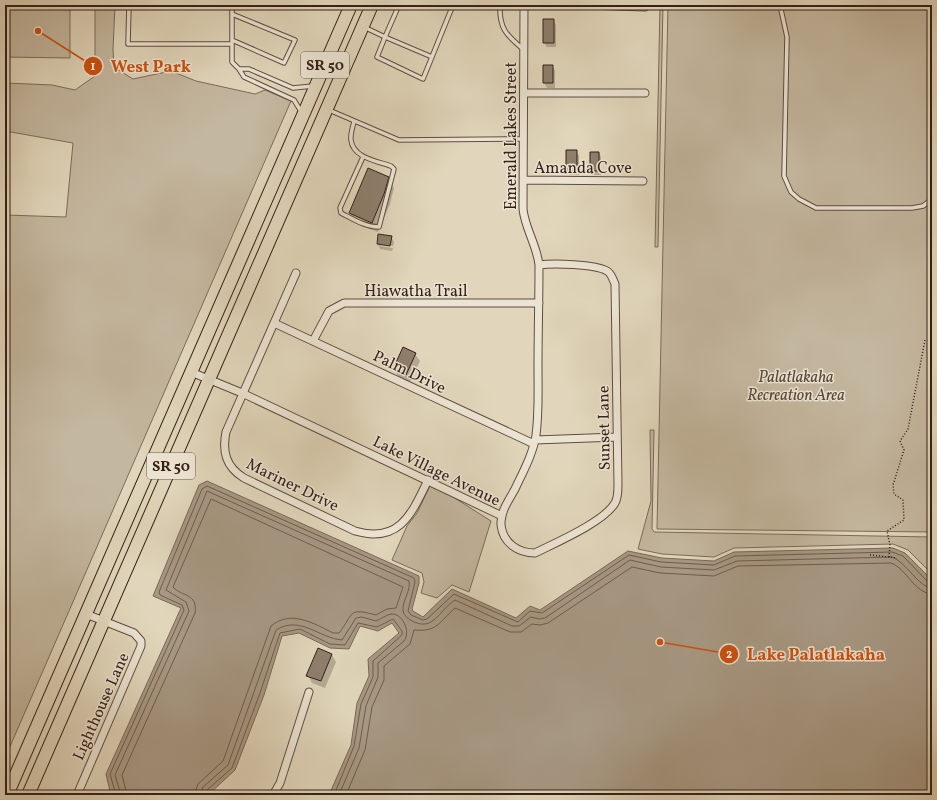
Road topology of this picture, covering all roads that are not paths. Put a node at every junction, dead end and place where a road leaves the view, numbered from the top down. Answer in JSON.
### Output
{"nodes":[{"id":1,"x":128,"y":5,"type":"edge"},
{"id":2,"x":232,"y":5,"type":"edge"},
{"id":3,"x":294,"y":5,"type":"edge"},
{"id":4,"x":299,"y":5,"type":"edge"},
{"id":5,"x":351,"y":5,"type":"edge"},
{"id":6,"x":372,"y":5,"type":"edge"},
{"id":7,"x":398,"y":5,"type":"edge"},
{"id":8,"x":453,"y":5,"type":"edge"},
{"id":9,"x":500,"y":5,"type":"edge"},
{"id":10,"x":524,"y":5,"type":"edge"},
{"id":11,"x":588,"y":5,"type":"edge"},
{"id":12,"x":780,"y":5,"type":"edge"},
{"id":13,"x":645,"y":7,"type":"dead end"},
{"id":14,"x":232,"y":14,"type":"junction"},
{"id":15,"x":363,"y":26,"type":"junction"},
{"id":16,"x":385,"y":37,"type":"junction"},
{"id":17,"x":232,"y":42,"type":"junction"},
{"id":18,"x":524,"y":50,"type":"junction"},
{"id":19,"x":432,"y":57,"type":"junction"},
{"id":20,"x":239,"y":69,"type":"junction"},
{"id":21,"x":316,"y":86,"type":"junction"},
{"id":22,"x":524,"y":93,"type":"junction"},
{"id":23,"x":645,"y":93,"type":"dead end"},
{"id":24,"x":327,"y":109,"type":"junction"},
{"id":25,"x":303,"y":116,"type":"junction"},
{"id":26,"x":354,"y":121,"type":"junction"},
{"id":27,"x":524,"y":139,"type":"junction"},
{"id":28,"x":363,"y":157,"type":"junction"},
{"id":29,"x":524,"y":180,"type":"junction"},
{"id":30,"x":643,"y":181,"type":"dead end"},
{"id":31,"x":932,"y":199,"type":"edge"},
{"id":32,"x":539,"y":265,"type":"junction"},
{"id":33,"x":296,"y":273,"type":"dead end"},
{"id":34,"x":539,"y":303,"type":"junction"},
{"id":35,"x":274,"y":323,"type":"junction"},
{"id":36,"x":313,"y":341,"type":"junction"},
{"id":37,"x":192,"y":372,"type":"junction"},
{"id":38,"x":209,"y":379,"type":"junction"},
{"id":39,"x":242,"y":393,"type":"junction"},
{"id":40,"x":617,"y":437,"type":"junction"},
{"id":41,"x":534,"y":442,"type":"junction"},
{"id":42,"x":428,"y":480,"type":"junction"},
{"id":43,"x":502,"y":516,"type":"junction"},
{"id":44,"x":86,"y":614,"type":"junction"},
{"id":45,"x":103,"y":622,"type":"junction"},
{"id":46,"x":309,"y":692,"type":"dead end"},
{"id":47,"x":7,"y":795,"type":"edge"},
{"id":48,"x":28,"y":795,"type":"edge"},
{"id":49,"x":77,"y":795,"type":"edge"},
{"id":50,"x":273,"y":795,"type":"edge"}],
"edges":[{"from":1,"to":17,"type":"lane"},
{"from":2,"to":14,"type":"lane"},
{"from":3,"to":4,"type":"lane"},
{"from":5,"to":21,"type":"highway","number":"SR 50"},
{"from":6,"to":15,"type":"highway","number":"SR 50"},
{"from":7,"to":16,"type":"lane"},
{"from":8,"to":19,"type":"lane"},
{"from":9,"to":18,"type":"lane"},
{"from":10,"to":18,"type":"street","name":"Emerald Lakes Street"},
{"from":11,"to":13,"type":"street"},
{"from":12,"to":31,"type":"lane"},
{"from":14,"to":17,"type":"lane"},
{"from":14,"to":17,"type":"lane"},
{"from":15,"to":16,"type":"lane"},
{"from":15,"to":24,"type":"highway","number":"SR 50"},
{"from":16,"to":19,"type":"lane"},
{"from":16,"to":19,"type":"lane"},
{"from":17,"to":20,"type":"lane"},
{"from":18,"to":22,"type":"street","name":"Emerald Lakes Street"},
{"from":20,"to":21,"type":"lane"},
{"from":20,"to":25,"type":"lane"},
{"from":21,"to":25,"type":"highway","number":"SR 50"},
{"from":22,"to":23,"type":"street"},
{"from":22,"to":27,"type":"street","name":"Emerald Lakes Street"},
{"from":24,"to":26,"type":"lane"},
{"from":24,"to":38,"type":"highway","number":"SR 50"},
{"from":25,"to":37,"type":"highway","number":"SR 50"},
{"from":26,"to":27,"type":"lane"},
{"from":26,"to":28,"type":"lane"},
{"from":27,"to":29,"type":"street","name":"Emerald Lakes Street"},
{"from":28,"to":28,"type":"lane"},
{"from":29,"to":30,"type":"street","name":"Amanda Cove"},
{"from":29,"to":32,"type":"street","name":"Emerald Lakes Street"},
{"from":32,"to":34,"type":"street","name":"Lake Village Avenue"},
{"from":32,"to":40,"type":"street","name":"Sunset Lane"},
{"from":33,"to":35,"type":"street","name":"Mariner Drive"},
{"from":34,"to":36,"type":"street","name":"Hiawatha Trail"},
{"from":34,"to":41,"type":"street","name":"Lake Village Avenue"},
{"from":35,"to":36,"type":"street","name":"Palm Drive"},
{"from":35,"to":39,"type":"street","name":"Mariner Drive"},
{"from":36,"to":41,"type":"street","name":"Palm Drive"},
{"from":37,"to":38,"type":"street","name":"Lake Village Avenue"},
{"from":37,"to":44,"type":"highway","number":"SR 50"},
{"from":38,"to":39,"type":"street","name":"Lake Village Avenue"},
{"from":38,"to":45,"type":"highway","number":"SR 50"},
{"from":39,"to":42,"type":"street","name":"Lake Village Avenue"},
{"from":39,"to":42,"type":"street","name":"Mariner Drive"},
{"from":40,"to":41,"type":"street","name":"Palm Drive"},
{"from":40,"to":43,"type":"street","name":"Sunset Lane"},
{"from":41,"to":43,"type":"street","name":"Lake Village Avenue"},
{"from":42,"to":43,"type":"street","name":"Lake Village Avenue"},
{"from":44,"to":45,"type":"street","name":"Lighthouse Lane"},
{"from":44,"to":47,"type":"highway","number":"SR 50"},
{"from":45,"to":48,"type":"highway","number":"SR 50"},
{"from":45,"to":49,"type":"street","name":"Lighthouse Lane"},
{"from":46,"to":50,"type":"street"}]}
